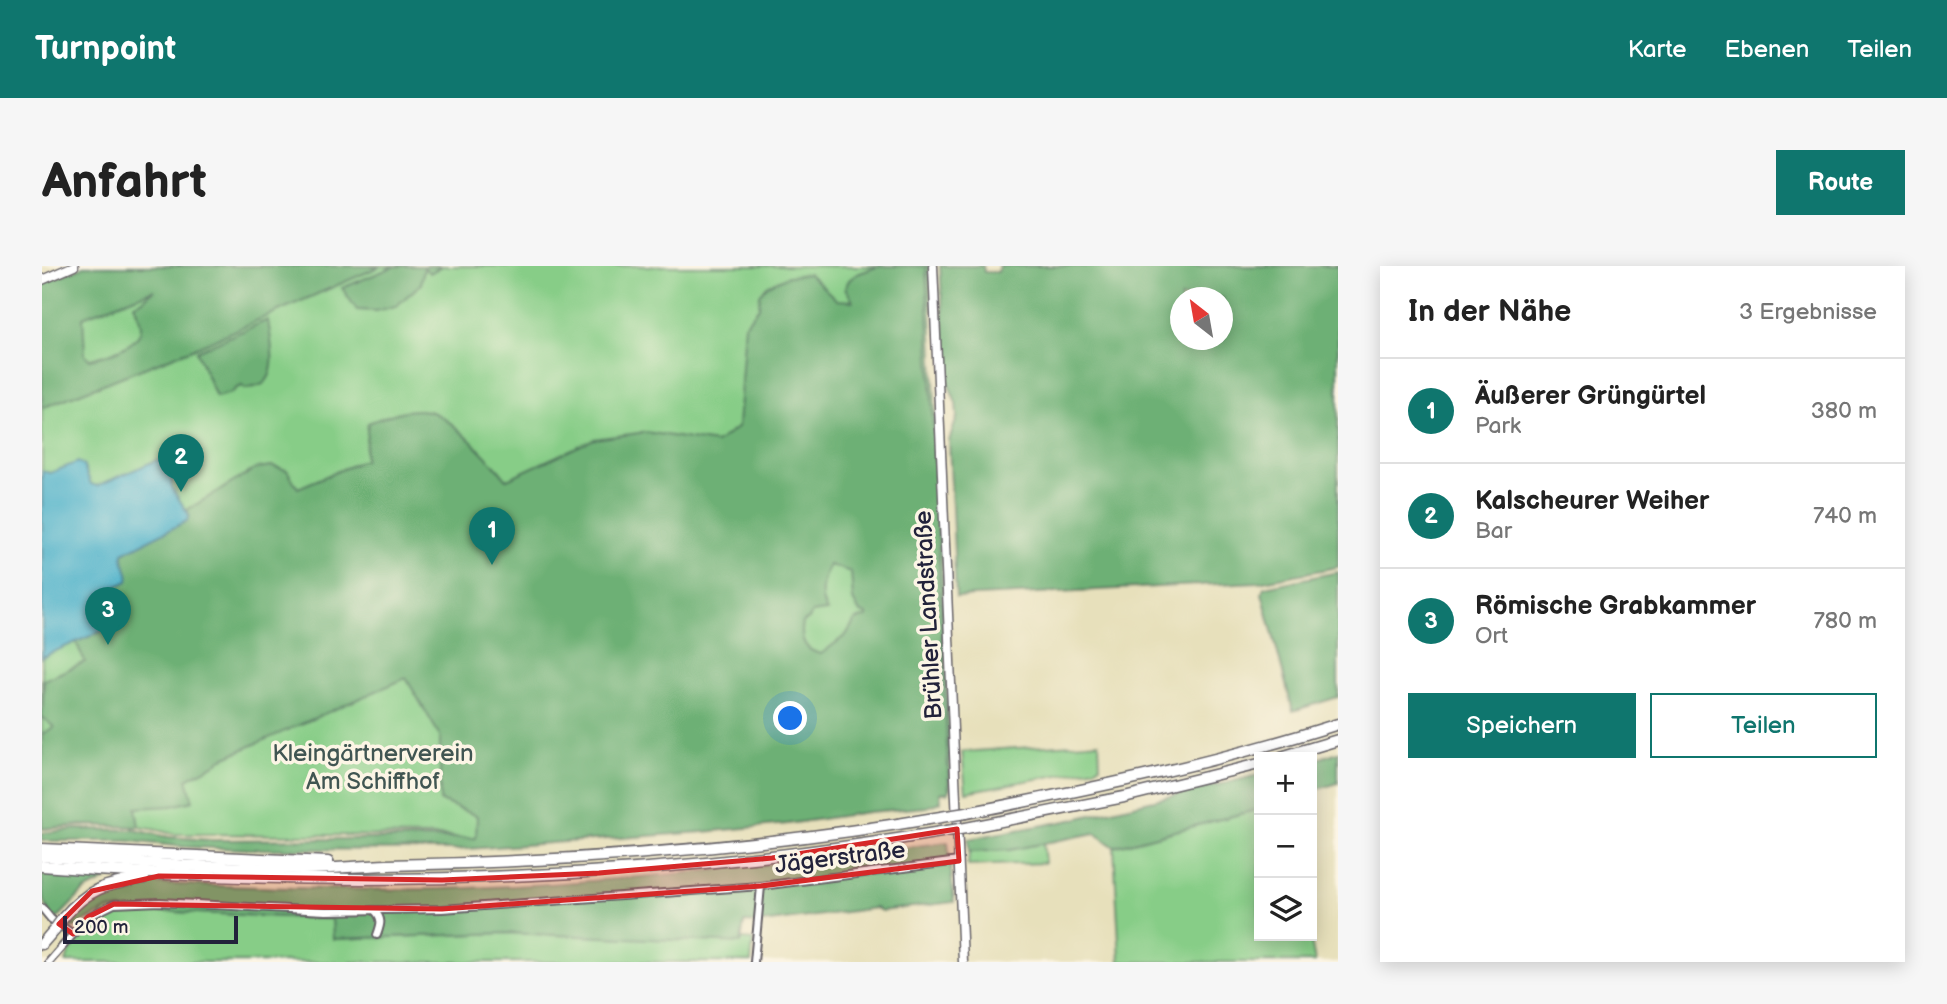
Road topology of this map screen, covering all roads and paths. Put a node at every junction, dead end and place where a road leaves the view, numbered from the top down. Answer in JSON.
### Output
{"nodes":[{"id":1,"x":74,"y":266,"type":"edge"},
{"id":2,"x":933,"y":266,"type":"edge"},
{"id":3,"x":42,"y":279,"type":"edge"},
{"id":4,"x":1338,"y":724,"type":"edge"},
{"id":5,"x":1338,"y":740,"type":"edge"},
{"id":6,"x":1298,"y":752,"type":"edge"},
{"id":7,"x":1254,"y":765,"type":"edge"},
{"id":8,"x":42,"y":849,"type":"edge"},
{"id":9,"x":42,"y":856,"type":"edge"},
{"id":10,"x":959,"y":861,"type":"junction"},
{"id":11,"x":42,"y":866,"type":"edge"},
{"id":12,"x":350,"y":866,"type":"junction"},
{"id":13,"x":159,"y":876,"type":"junction"},
{"id":14,"x":761,"y":886,"type":"junction"},
{"id":15,"x":42,"y":908,"type":"edge"},
{"id":16,"x":374,"y":910,"type":"junction"},
{"id":17,"x":73,"y":934,"type":"junction"},
{"id":18,"x":377,"y":935,"type":"dead end"},
{"id":19,"x":42,"y":944,"type":"edge"},
{"id":20,"x":49,"y":962,"type":"edge"},
{"id":21,"x":754,"y":962,"type":"edge"},
{"id":22,"x":963,"y":962,"type":"edge"}],
"edges":[{"from":1,"to":3,"type":"main road"},
{"from":2,"to":10,"type":"main road","name":"Brühler Landstraße"},
{"from":4,"to":12,"type":"highway","bridge":true},
{"from":5,"to":6,"type":"highway"},
{"from":7,"to":13,"type":"highway","bridge":true},
{"from":8,"to":12,"type":"highway"},
{"from":9,"to":12,"type":"highway"},
{"from":10,"to":14,"type":"street","name":"Jägerstraße"},
{"from":10,"to":22,"type":"main road","name":"Brühler Landstraße"},
{"from":11,"to":13,"type":"highway"},
{"from":13,"to":19,"type":"highway","bridge":true},
{"from":14,"to":16,"type":"street"},
{"from":14,"to":21,"type":"street","name":"Jägerstraße"},
{"from":15,"to":17,"type":"street"},
{"from":16,"to":17,"type":"street"},
{"from":16,"to":18,"type":"street"},
{"from":17,"to":20,"type":"street"}]}
